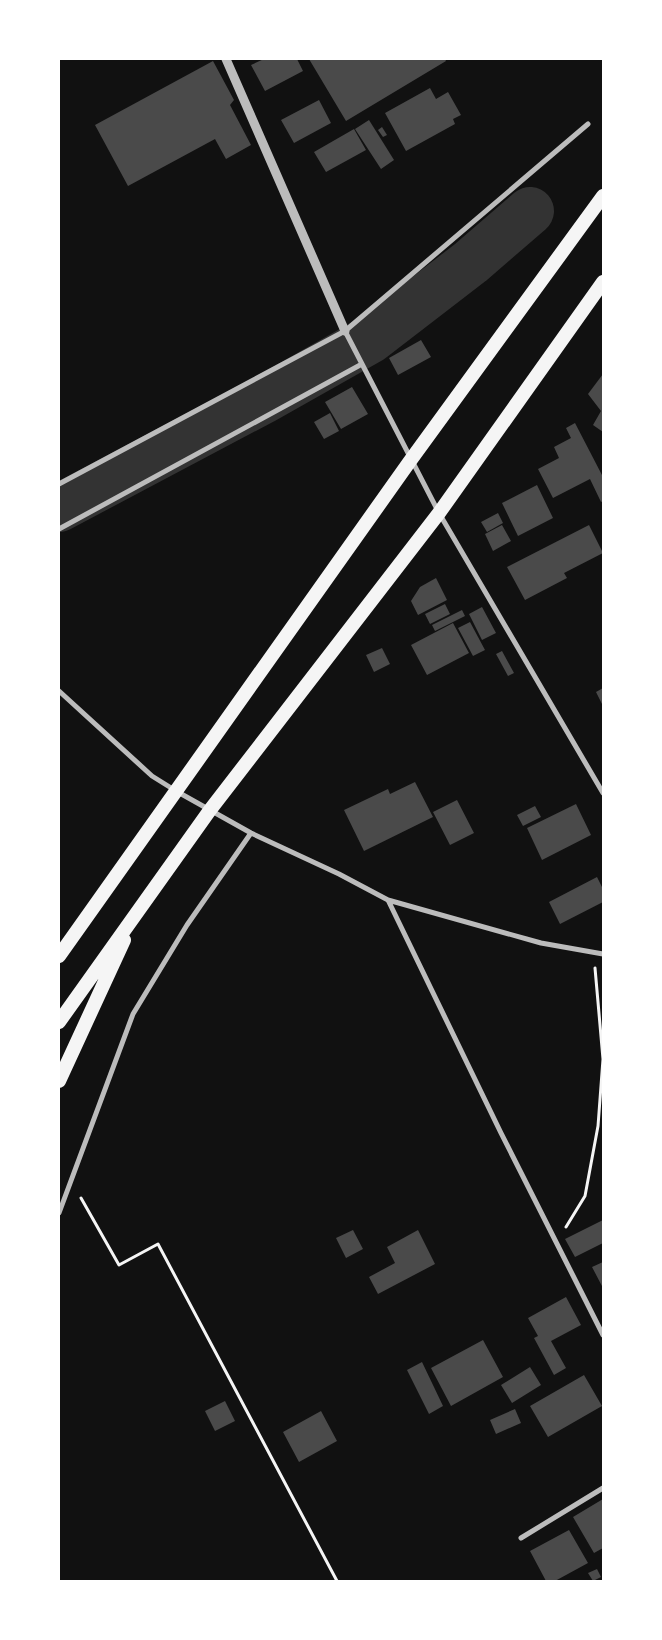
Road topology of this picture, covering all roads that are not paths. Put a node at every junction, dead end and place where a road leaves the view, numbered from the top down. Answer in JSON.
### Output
{"nodes":[{"id":1,"x":226,"y":59,"type":"edge"},
{"id":2,"x":588,"y":124,"type":"dead end"},
{"id":3,"x":603,"y":196,"type":"edge"},
{"id":4,"x":603,"y":282,"type":"edge"},
{"id":5,"x":345,"y":331,"type":"junction"},
{"id":6,"x":362,"y":364,"type":"junction"},
{"id":7,"x":410,"y":461,"type":"junction"},
{"id":8,"x":59,"y":484,"type":"edge"},
{"id":9,"x":438,"y":513,"type":"junction"},
{"id":10,"x":59,"y":529,"type":"edge"},
{"id":11,"x":59,"y":691,"type":"edge"},
{"id":12,"x":176,"y":791,"type":"junction"},
{"id":13,"x":603,"y":793,"type":"edge"},
{"id":14,"x":210,"y":810,"type":"junction"},
{"id":15,"x":251,"y":833,"type":"junction"},
{"id":16,"x":388,"y":900,"type":"junction"},
{"id":17,"x":138,"y":910,"type":"junction"},
{"id":18,"x":88,"y":917,"type":"junction"},
{"id":19,"x":59,"y":947,"type":"edge"},
{"id":20,"x":603,"y":954,"type":"edge"},
{"id":21,"x":59,"y":956,"type":"edge"},
{"id":22,"x":59,"y":1022,"type":"edge"},
{"id":23,"x":59,"y":1081,"type":"edge"},
{"id":24,"x":59,"y":1213,"type":"edge"},
{"id":25,"x":603,"y":1335,"type":"edge"},
{"id":26,"x":603,"y":1488,"type":"edge"},
{"id":27,"x":521,"y":1538,"type":"dead end"}],
"edges":[{"from":1,"to":5,"type":"street"},
{"from":2,"to":5,"type":"street"},
{"from":3,"to":7,"type":"highway"},
{"from":4,"to":9,"type":"highway"},
{"from":5,"to":6,"type":"street"},
{"from":5,"to":8,"type":"street"},
{"from":6,"to":7,"type":"street"},
{"from":6,"to":10,"type":"street"},
{"from":7,"to":9,"type":"street"},
{"from":7,"to":12,"type":"highway"},
{"from":9,"to":13,"type":"street"},
{"from":9,"to":14,"type":"highway"},
{"from":11,"to":12,"type":"street"},
{"from":12,"to":14,"type":"street"},
{"from":12,"to":18,"type":"highway"},
{"from":14,"to":15,"type":"street"},
{"from":14,"to":17,"type":"highway"},
{"from":15,"to":16,"type":"street"},
{"from":15,"to":24,"type":"street"},
{"from":16,"to":20,"type":"street"},
{"from":16,"to":25,"type":"street"},
{"from":17,"to":22,"type":"highway"},
{"from":17,"to":23,"type":"highway"},
{"from":18,"to":19,"type":"highway"},
{"from":18,"to":21,"type":"highway"},
{"from":26,"to":27,"type":"street"}]}
